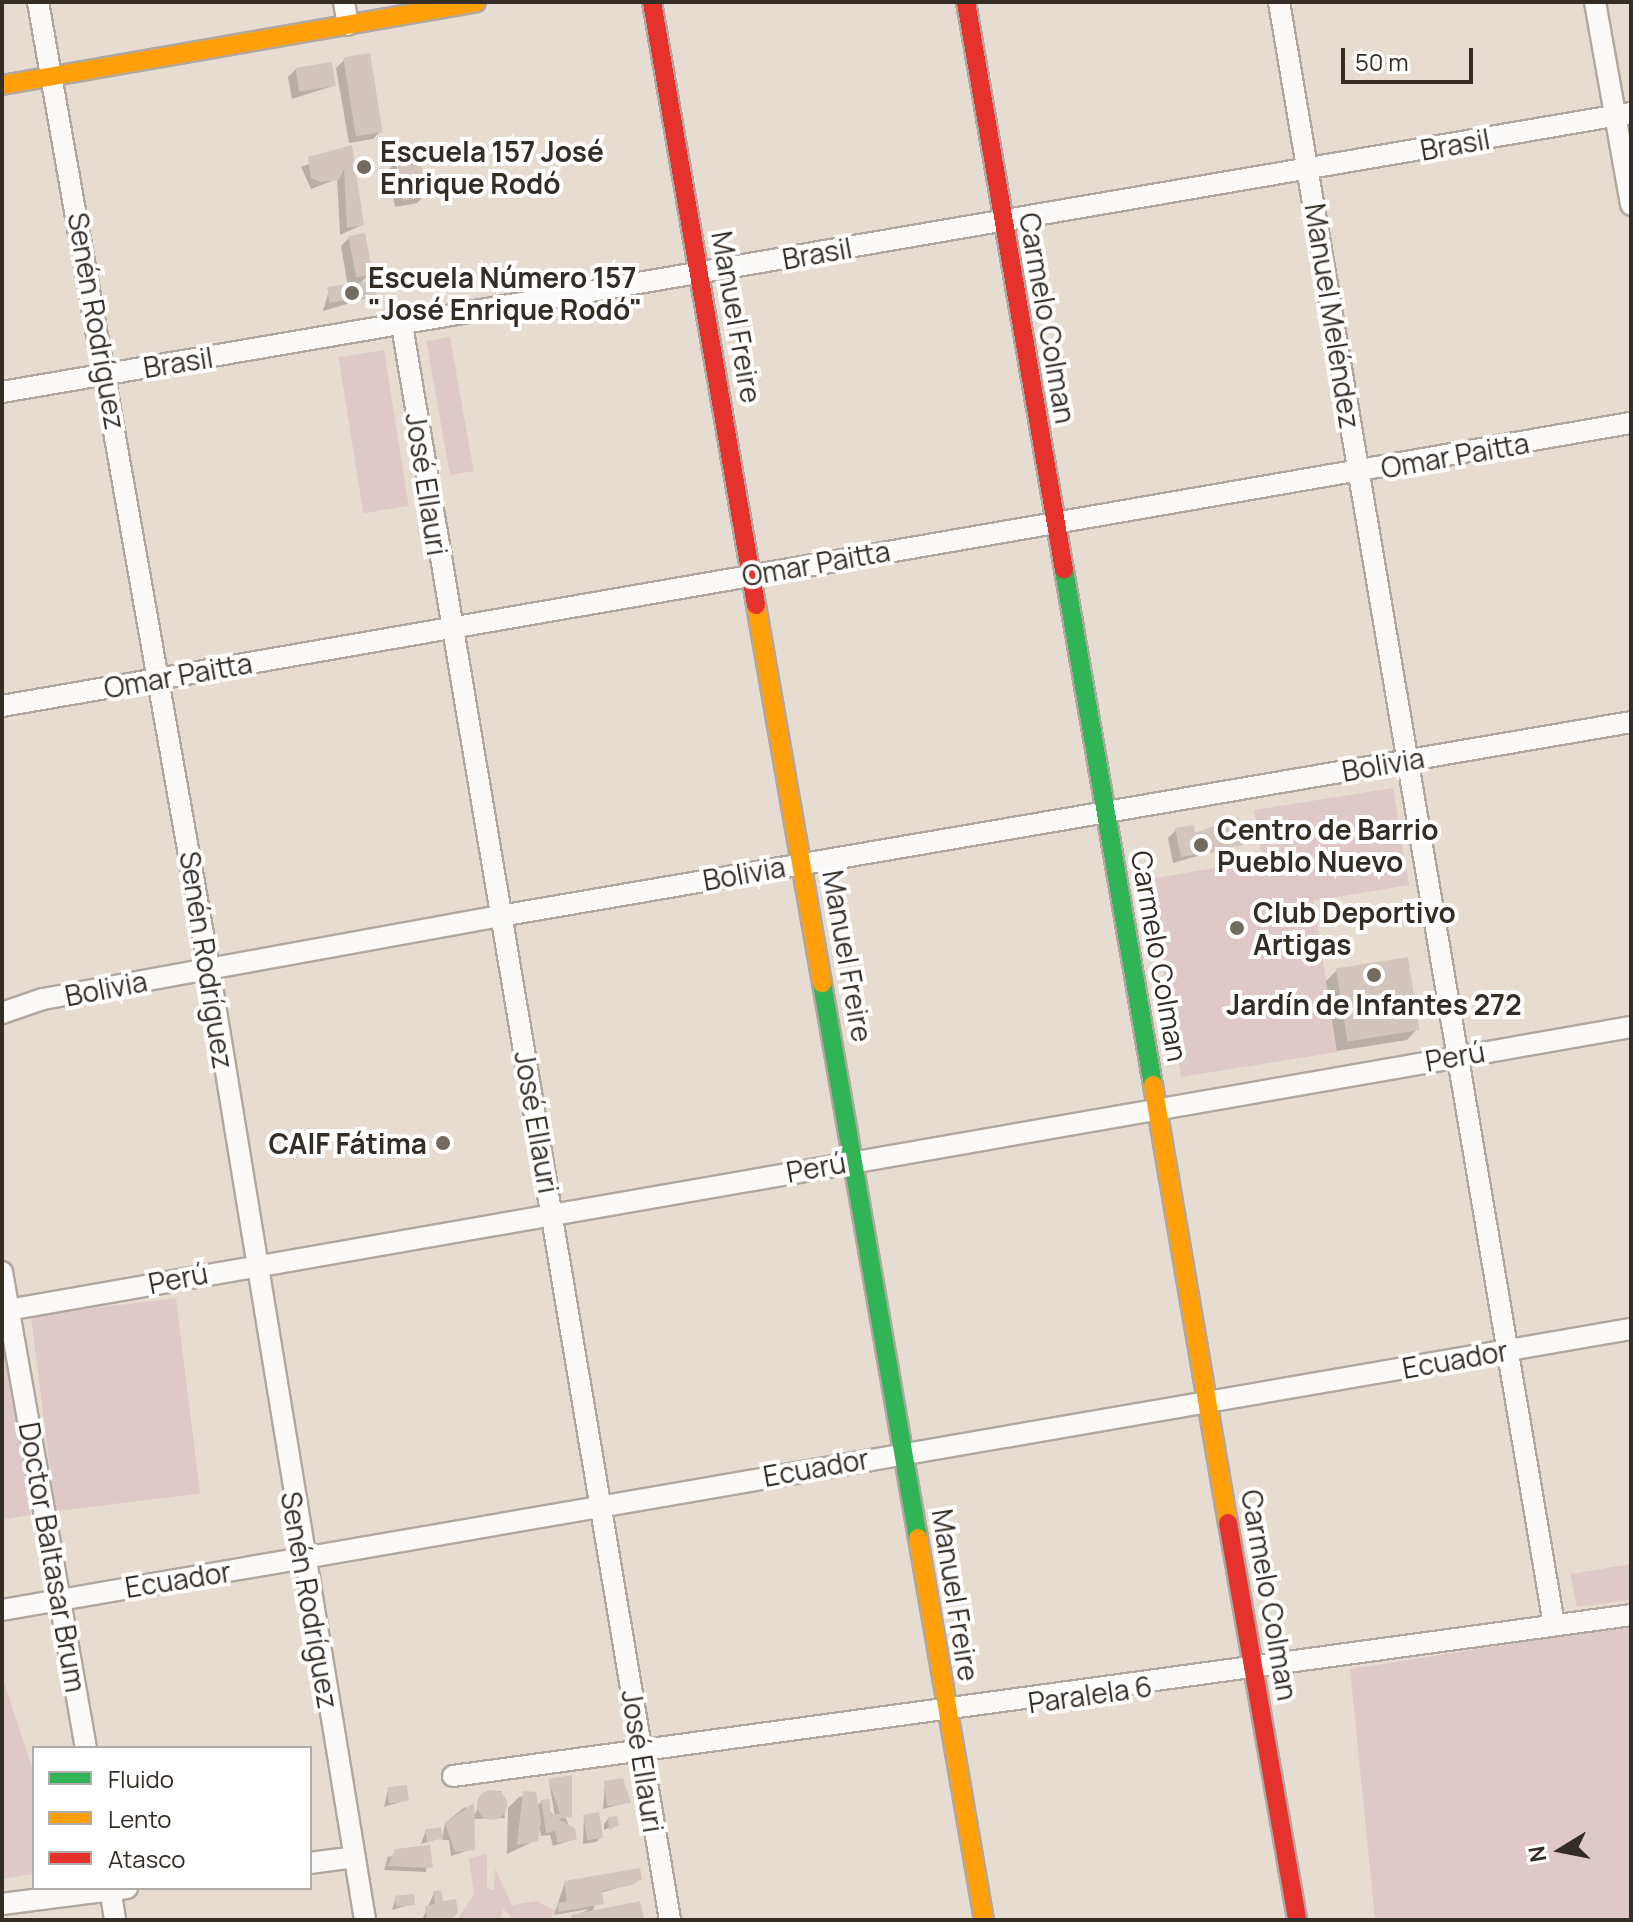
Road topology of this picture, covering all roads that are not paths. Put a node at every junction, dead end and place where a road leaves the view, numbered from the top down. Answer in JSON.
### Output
{"nodes":[{"id":1,"x":38,"y":2,"type":"edge"},
{"id":2,"x":344,"y":2,"type":"edge"},
{"id":3,"x":476,"y":2,"type":"edge"},
{"id":4,"x":652,"y":2,"type":"edge"},
{"id":5,"x":966,"y":2,"type":"edge"},
{"id":6,"x":1279,"y":2,"type":"edge"},
{"id":7,"x":1595,"y":2,"type":"edge"},
{"id":8,"x":348,"y":25,"type":"junction"},
{"id":9,"x":54,"y":76,"type":"junction"},
{"id":10,"x":2,"y":85,"type":"edge"},
{"id":11,"x":1624,"y":114,"type":"edge"},
{"id":12,"x":1309,"y":169,"type":"junction"},
{"id":13,"x":1631,"y":205,"type":"edge"},
{"id":14,"x":1003,"y":221,"type":"junction"},
{"id":15,"x":700,"y":272,"type":"junction"},
{"id":16,"x":402,"y":325,"type":"junction"},
{"id":17,"x":106,"y":374,"type":"junction"},
{"id":18,"x":2,"y":392,"type":"edge"},
{"id":19,"x":1631,"y":423,"type":"edge"},
{"id":20,"x":1359,"y":471,"type":"junction"},
{"id":21,"x":1056,"y":523,"type":"junction"},
{"id":22,"x":753,"y":574,"type":"junction"},
{"id":23,"x":449,"y":628,"type":"junction"},
{"id":24,"x":159,"y":678,"type":"junction"},
{"id":25,"x":2,"y":706,"type":"edge"},
{"id":26,"x":1631,"y":722,"type":"edge"},
{"id":27,"x":1408,"y":759,"type":"junction"},
{"id":28,"x":1108,"y":812,"type":"junction"},
{"id":29,"x":804,"y":862,"type":"junction"},
{"id":30,"x":500,"y":916,"type":"junction"},
{"id":31,"x":209,"y":968,"type":"junction"},
{"id":32,"x":2,"y":1013,"type":"edge"},
{"id":33,"x":1631,"y":1027,"type":"edge"},
{"id":34,"x":1461,"y":1055,"type":"junction"},
{"id":35,"x":1158,"y":1109,"type":"junction"},
{"id":36,"x":855,"y":1160,"type":"junction"},
{"id":37,"x":552,"y":1211,"type":"junction"},
{"id":38,"x":255,"y":1263,"type":"junction"},
{"id":39,"x":2,"y":1272,"type":"edge"},
{"id":40,"x":6,"y":1310,"type":"edge"},
{"id":41,"x":1631,"y":1329,"type":"edge"},
{"id":42,"x":1512,"y":1350,"type":"junction"},
{"id":43,"x":1206,"y":1402,"type":"junction"},
{"id":44,"x":904,"y":1452,"type":"junction"},
{"id":45,"x":603,"y":1503,"type":"junction"},
{"id":46,"x":302,"y":1559,"type":"junction"},
{"id":47,"x":60,"y":1599,"type":"junction"},
{"id":48,"x":2,"y":1610,"type":"edge"},
{"id":49,"x":1631,"y":1615,"type":"edge"},
{"id":50,"x":1554,"y":1625,"type":"junction"},
{"id":51,"x":1256,"y":1672,"type":"junction"},
{"id":52,"x":948,"y":1714,"type":"junction"},
{"id":53,"x":86,"y":1746,"type":"edge"},
{"id":54,"x":641,"y":1750,"type":"junction"},
{"id":55,"x":453,"y":1776,"type":"dead end"},
{"id":56,"x":355,"y":1857,"type":"junction"},
{"id":57,"x":312,"y":1863,"type":"edge"},
{"id":58,"x":108,"y":1890,"type":"edge"},
{"id":59,"x":116,"y":1890,"type":"edge"},
{"id":60,"x":2,"y":1904,"type":"edge"},
{"id":61,"x":115,"y":1920,"type":"edge"},
{"id":62,"x":365,"y":1920,"type":"edge"},
{"id":63,"x":670,"y":1920,"type":"edge"},
{"id":64,"x":984,"y":1920,"type":"edge"},
{"id":65,"x":1297,"y":1920,"type":"edge"}],
"edges":[{"from":1,"to":9,"type":"street","name":"Senén Rodríguez"},
{"from":2,"to":8,"type":"street"},
{"from":3,"to":8,"type":"street"},
{"from":4,"to":15,"type":"street","name":"Manuel Freire"},
{"from":5,"to":14,"type":"street","name":"Carmelo Colman"},
{"from":6,"to":12,"type":"street","name":"Manuel Meléndez"},
{"from":7,"to":11,"type":"street"},
{"from":8,"to":9,"type":"street"},
{"from":9,"to":10,"type":"street"},
{"from":9,"to":17,"type":"street","name":"Senén Rodríguez"},
{"from":11,"to":12,"type":"street","name":"Brasil"},
{"from":11,"to":13,"type":"street"},
{"from":12,"to":14,"type":"street","name":"Brasil"},
{"from":12,"to":20,"type":"street","name":"Manuel Meléndez"},
{"from":14,"to":15,"type":"street","name":"Brasil"},
{"from":14,"to":21,"type":"street","name":"Carmelo Colman"},
{"from":15,"to":16,"type":"street","name":"Brasil"},
{"from":15,"to":22,"type":"street","name":"Manuel Freire"},
{"from":16,"to":17,"type":"street","name":"Brasil"},
{"from":16,"to":23,"type":"street","name":"José Ellauri"},
{"from":17,"to":18,"type":"street","name":"Brasil"},
{"from":17,"to":24,"type":"street","name":"Senén Rodríguez"},
{"from":19,"to":20,"type":"street","name":"Omar Paitta"},
{"from":20,"to":21,"type":"street","name":"Omar Paitta"},
{"from":20,"to":27,"type":"street","name":"Manuel Meléndez"},
{"from":21,"to":22,"type":"street","name":"Omar Paitta"},
{"from":21,"to":28,"type":"street","name":"Carmelo Colman"},
{"from":22,"to":23,"type":"street","name":"Omar Paitta"},
{"from":22,"to":29,"type":"street","name":"Manuel Freire"},
{"from":23,"to":24,"type":"street","name":"Omar Paitta"},
{"from":23,"to":30,"type":"street","name":"José Ellauri"},
{"from":24,"to":25,"type":"street","name":"Omar Paitta"},
{"from":24,"to":31,"type":"street","name":"Senén Rodríguez"},
{"from":26,"to":27,"type":"street","name":"Bolivia"},
{"from":27,"to":28,"type":"street","name":"Bolivia"},
{"from":27,"to":34,"type":"street","name":"Manuel Meléndez"},
{"from":28,"to":29,"type":"street","name":"Bolivia"},
{"from":28,"to":35,"type":"street","name":"Carmelo Colman"},
{"from":29,"to":30,"type":"street","name":"Bolivia"},
{"from":29,"to":36,"type":"street","name":"Manuel Freire"},
{"from":30,"to":31,"type":"street","name":"Bolivia"},
{"from":30,"to":37,"type":"street","name":"José Ellauri"},
{"from":31,"to":32,"type":"street","name":"Bolivia"},
{"from":31,"to":38,"type":"street","name":"Senén Rodríguez"},
{"from":33,"to":34,"type":"street","name":"Perú"},
{"from":34,"to":35,"type":"street","name":"Perú"},
{"from":34,"to":42,"type":"street","name":"Manuel Meléndez"},
{"from":35,"to":36,"type":"street","name":"Perú"},
{"from":35,"to":43,"type":"street","name":"Carmelo Colman"},
{"from":36,"to":37,"type":"street","name":"Perú"},
{"from":36,"to":44,"type":"street","name":"Manuel Freire"},
{"from":37,"to":38,"type":"street","name":"Perú"},
{"from":37,"to":45,"type":"street","name":"José Ellauri"},
{"from":38,"to":40,"type":"street","name":"Perú"},
{"from":38,"to":46,"type":"street","name":"Senén Rodríguez"},
{"from":39,"to":40,"type":"street","name":"Doctor Baltasar Brum"},
{"from":40,"to":47,"type":"street","name":"Doctor Baltasar Brum"},
{"from":41,"to":42,"type":"street","name":"Ecuador"},
{"from":42,"to":43,"type":"street","name":"Ecuador"},
{"from":42,"to":50,"type":"street","name":"Manuel Meléndez"},
{"from":43,"to":44,"type":"street","name":"Ecuador"},
{"from":43,"to":51,"type":"street","name":"Carmelo Colman"},
{"from":44,"to":45,"type":"street","name":"Ecuador"},
{"from":44,"to":52,"type":"street","name":"Manuel Freire"},
{"from":45,"to":46,"type":"street","name":"Ecuador"},
{"from":45,"to":54,"type":"street","name":"José Ellauri"},
{"from":46,"to":47,"type":"street","name":"Ecuador"},
{"from":46,"to":56,"type":"street","name":"Senén Rodríguez"},
{"from":47,"to":48,"type":"street","name":"Ecuador"},
{"from":47,"to":53,"type":"street","name":"Doctor Baltasar Brum"},
{"from":49,"to":50,"type":"street","name":"Paralela 6"},
{"from":50,"to":51,"type":"street","name":"Paralela 6"},
{"from":51,"to":52,"type":"street","name":"Paralela 6"},
{"from":51,"to":65,"type":"street","name":"Carmelo Colman"},
{"from":52,"to":54,"type":"street","name":"Paralela 6"},
{"from":52,"to":64,"type":"street","name":"Manuel Freire"},
{"from":54,"to":55,"type":"street","name":"Paralela 6"},
{"from":54,"to":63,"type":"street","name":"José Ellauri"},
{"from":56,"to":57,"type":"street"},
{"from":56,"to":62,"type":"street","name":"Senén Rodríguez"},
{"from":58,"to":60,"type":"street"},
{"from":59,"to":61,"type":"street"}]}
